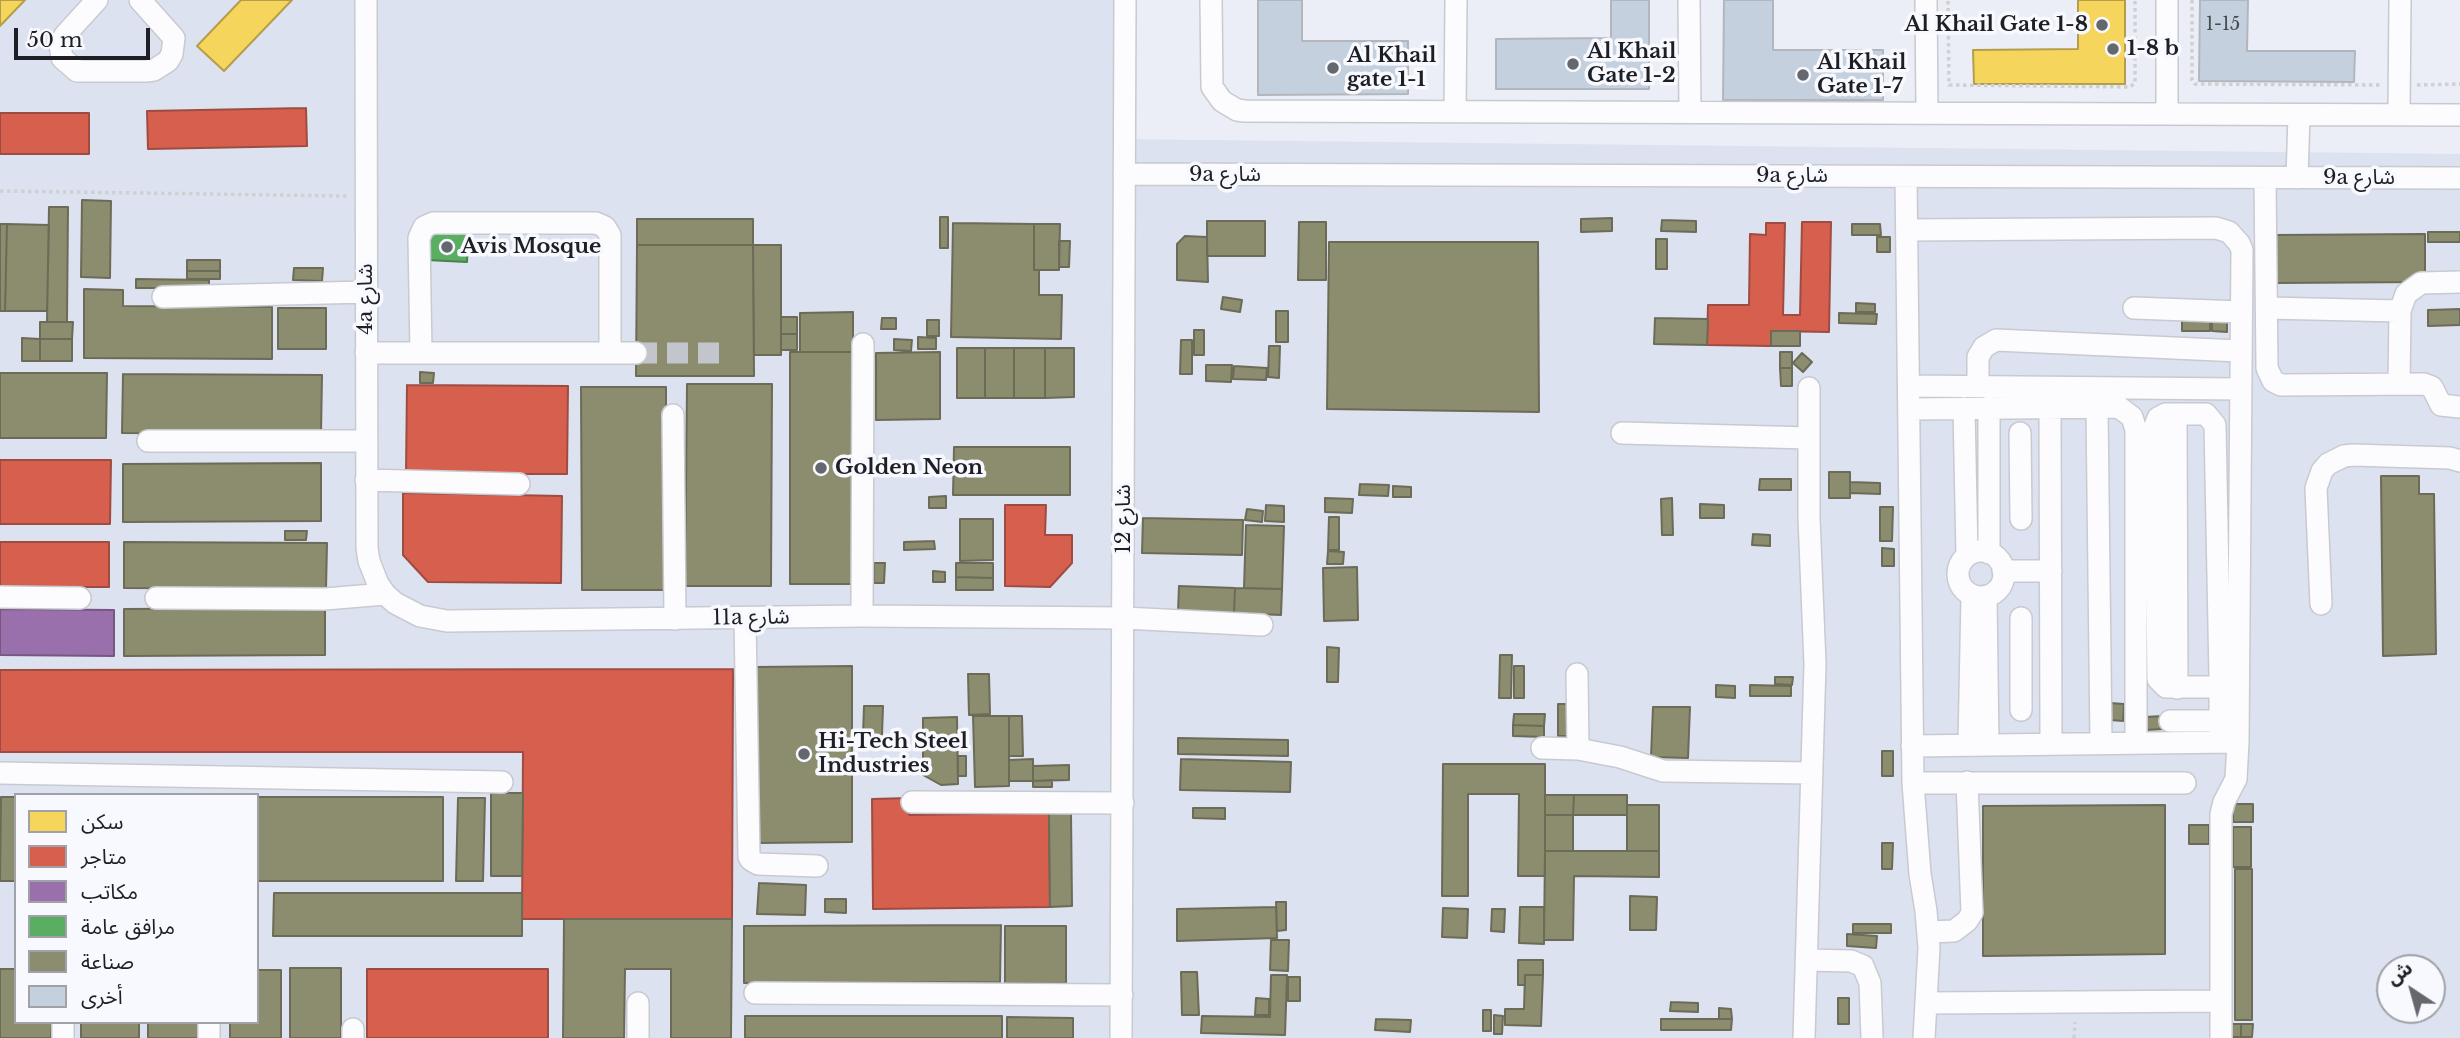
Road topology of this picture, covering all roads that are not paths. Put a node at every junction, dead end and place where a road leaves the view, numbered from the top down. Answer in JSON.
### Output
{"nodes":[{"id":1,"x":97,"y":0,"type":"edge"},
{"id":2,"x":140,"y":0,"type":"edge"},
{"id":3,"x":366,"y":0,"type":"edge"},
{"id":4,"x":1125,"y":0,"type":"edge"},
{"id":5,"x":1211,"y":0,"type":"edge"},
{"id":6,"x":1456,"y":0,"type":"edge"},
{"id":7,"x":1689,"y":0,"type":"edge"},
{"id":8,"x":1926,"y":0,"type":"edge"},
{"id":9,"x":2167,"y":0,"type":"edge"},
{"id":10,"x":2400,"y":0,"type":"edge"},
{"id":11,"x":1455,"y":111,"type":"junction"},
{"id":12,"x":1690,"y":112,"type":"junction"},
{"id":13,"x":1927,"y":112,"type":"junction"},
{"id":14,"x":2167,"y":114,"type":"junction"},
{"id":15,"x":2299,"y":115,"type":"junction"},
{"id":16,"x":2399,"y":115,"type":"junction"},
{"id":17,"x":2460,"y":115,"type":"edge"},
{"id":18,"x":1124,"y":174,"type":"junction"},
{"id":19,"x":1906,"y":177,"type":"junction"},
{"id":20,"x":2297,"y":178,"type":"junction"},
{"id":21,"x":2460,"y":178,"type":"edge"},
{"id":22,"x":2264,"y":179,"type":"junction"},
{"id":23,"x":1907,"y":230,"type":"junction"},
{"id":24,"x":2460,"y":282,"type":"edge"},
{"id":25,"x":366,"y":292,"type":"junction"},
{"id":26,"x":163,"y":297,"type":"dead end"},
{"id":27,"x":2134,"y":307,"type":"dead end"},
{"id":28,"x":2267,"y":308,"type":"junction"},
{"id":29,"x":2400,"y":311,"type":"junction"},
{"id":30,"x":2241,"y":312,"type":"junction"},
{"id":31,"x":863,"y":344,"type":"dead end"},
{"id":32,"x":2240,"y":351,"type":"junction"},
{"id":33,"x":366,"y":353,"type":"junction"},
{"id":34,"x":421,"y":353,"type":"junction"},
{"id":35,"x":610,"y":353,"type":"junction"},
{"id":36,"x":636,"y":353,"type":"tunnel mouth"},
{"id":37,"x":2399,"y":384,"type":"junction"},
{"id":38,"x":1909,"y":386,"type":"junction"},
{"id":39,"x":1978,"y":387,"type":"junction"},
{"id":40,"x":1809,"y":388,"type":"dead end"},
{"id":41,"x":2239,"y":389,"type":"junction"},
{"id":42,"x":1989,"y":407,"type":"junction"},
{"id":43,"x":2460,"y":407,"type":"edge"},
{"id":44,"x":1964,"y":408,"type":"junction"},
{"id":45,"x":2050,"y":408,"type":"junction"},
{"id":46,"x":2097,"y":408,"type":"junction"},
{"id":47,"x":1909,"y":409,"type":"junction"},
{"id":48,"x":673,"y":415,"type":"dead end"},
{"id":49,"x":1622,"y":433,"type":"dead end"},
{"id":50,"x":2020,"y":433,"type":"dead end"},
{"id":51,"x":1809,"y":438,"type":"junction"},
{"id":52,"x":366,"y":441,"type":"junction"},
{"id":53,"x":148,"y":442,"type":"dead end"},
{"id":54,"x":2460,"y":461,"type":"edge"},
{"id":55,"x":366,"y":480,"type":"junction"},
{"id":56,"x":519,"y":484,"type":"dead end"},
{"id":57,"x":2021,"y":485,"type":"junction"},
{"id":58,"x":1989,"y":486,"type":"junction"},
{"id":59,"x":1966,"y":487,"type":"junction"},
{"id":60,"x":2021,"y":519,"type":"dead end"},
{"id":61,"x":1989,"y":553,"type":"junction"},
{"id":62,"x":1968,"y":555,"type":"junction"},
{"id":63,"x":2004,"y":571,"type":"junction"},
{"id":64,"x":2050,"y":571,"type":"junction"},
{"id":65,"x":384,"y":594,"type":"junction"},
{"id":66,"x":1979,"y":595,"type":"junction"},
{"id":67,"x":0,"y":597,"type":"edge"},
{"id":68,"x":80,"y":598,"type":"dead end"},
{"id":69,"x":156,"y":598,"type":"dead end"},
{"id":70,"x":2321,"y":604,"type":"dead end"},
{"id":71,"x":862,"y":616,"type":"junction"},
{"id":72,"x":745,"y":618,"type":"junction"},
{"id":73,"x":1124,"y":618,"type":"junction"},
{"id":74,"x":2021,"y":618,"type":"dead end"},
{"id":75,"x":675,"y":619,"type":"junction"},
{"id":76,"x":1262,"y":625,"type":"dead end"},
{"id":77,"x":2021,"y":667,"type":"junction"},
{"id":78,"x":1979,"y":669,"type":"junction"},
{"id":79,"x":1577,"y":674,"type":"dead end"},
{"id":80,"x":2220,"y":687,"type":"junction"},
{"id":81,"x":2021,"y":710,"type":"dead end"},
{"id":82,"x":2170,"y":722,"type":"dead end"},
{"id":83,"x":2226,"y":735,"type":"junction"},
{"id":84,"x":2101,"y":743,"type":"junction"},
{"id":85,"x":2136,"y":743,"type":"junction"},
{"id":86,"x":2051,"y":744,"type":"junction"},
{"id":87,"x":1979,"y":745,"type":"junction"},
{"id":88,"x":1912,"y":746,"type":"junction"},
{"id":89,"x":1542,"y":748,"type":"dead end"},
{"id":90,"x":1578,"y":749,"type":"junction"},
{"id":91,"x":0,"y":773,"type":"edge"},
{"id":92,"x":1812,"y":773,"type":"junction"},
{"id":93,"x":502,"y":782,"type":"dead end"},
{"id":94,"x":1968,"y":782,"type":"junction"},
{"id":95,"x":1913,"y":783,"type":"junction"},
{"id":96,"x":2185,"y":783,"type":"dead end"},
{"id":97,"x":912,"y":802,"type":"dead end"},
{"id":98,"x":1123,"y":803,"type":"junction"},
{"id":99,"x":817,"y":866,"type":"dead end"},
{"id":100,"x":1929,"y":932,"type":"junction"},
{"id":101,"x":1807,"y":960,"type":"junction"},
{"id":102,"x":755,"y":993,"type":"dead end"},
{"id":103,"x":1122,"y":995,"type":"junction"},
{"id":104,"x":2221,"y":1001,"type":"junction"},
{"id":105,"x":638,"y":1003,"type":"dead end"},
{"id":106,"x":1927,"y":1003,"type":"junction"},
{"id":107,"x":638,"y":1038,"type":"edge"},
{"id":108,"x":1121,"y":1038,"type":"edge"},
{"id":109,"x":1804,"y":1038,"type":"edge"},
{"id":110,"x":1872,"y":1038,"type":"edge"},
{"id":111,"x":1924,"y":1038,"type":"edge"},
{"id":112,"x":2221,"y":1038,"type":"edge"}],
"edges":[{"from":1,"to":2,"type":"street"},
{"from":3,"to":25,"type":"street","name":"4a شارع"},
{"from":4,"to":18,"type":"street","name":"شارع 12"},
{"from":5,"to":11,"type":"street"},
{"from":6,"to":11,"type":"street"},
{"from":7,"to":12,"type":"street"},
{"from":8,"to":13,"type":"street"},
{"from":9,"to":14,"type":"street"},
{"from":10,"to":16,"type":"street"},
{"from":11,"to":12,"type":"street"},
{"from":12,"to":13,"type":"street"},
{"from":13,"to":14,"type":"street"},
{"from":14,"to":15,"type":"street"},
{"from":15,"to":16,"type":"street"},
{"from":15,"to":20,"type":"street"},
{"from":16,"to":17,"type":"street"},
{"from":18,"to":19,"type":"street","name":"9a شارع"},
{"from":18,"to":73,"type":"street","name":"شارع 12"},
{"from":19,"to":22,"type":"street","name":"9a شارع"},
{"from":19,"to":23,"type":"street"},
{"from":20,"to":21,"type":"street","name":"9a شارع"},
{"from":20,"to":22,"type":"street","name":"9a شارع"},
{"from":22,"to":28,"type":"street"},
{"from":23,"to":30,"type":"street"},
{"from":23,"to":38,"type":"street"},
{"from":24,"to":29,"type":"street"},
{"from":25,"to":26,"type":"street"},
{"from":25,"to":33,"type":"street","name":"4a شارع"},
{"from":27,"to":30,"type":"street"},
{"from":28,"to":29,"type":"street"},
{"from":28,"to":37,"type":"street"},
{"from":29,"to":37,"type":"street"},
{"from":30,"to":32,"type":"street"},
{"from":31,"to":71,"type":"street"},
{"from":32,"to":39,"type":"street"},
{"from":32,"to":41,"type":"street"},
{"from":33,"to":34,"type":"street"},
{"from":33,"to":52,"type":"street","name":"4a شارع"},
{"from":34,"to":35,"type":"street"},
{"from":34,"to":35,"type":"street"},
{"from":35,"to":36,"type":"street"},
{"from":37,"to":43,"type":"street"},
{"from":38,"to":39,"type":"street"},
{"from":38,"to":47,"type":"street"},
{"from":39,"to":41,"type":"street"},
{"from":40,"to":51,"type":"street"},
{"from":41,"to":83,"type":"street"},
{"from":42,"to":44,"type":"street"},
{"from":42,"to":45,"type":"street"},
{"from":42,"to":58,"type":"street"},
{"from":44,"to":47,"type":"street"},
{"from":44,"to":59,"type":"street"},
{"from":45,"to":46,"type":"street"},
{"from":45,"to":64,"type":"street"},
{"from":46,"to":84,"type":"street"},
{"from":46,"to":85,"type":"street"},
{"from":47,"to":88,"type":"street"},
{"from":48,"to":75,"type":"street"},
{"from":49,"to":51,"type":"street"},
{"from":50,"to":57,"type":"street"},
{"from":51,"to":92,"type":"street"},
{"from":52,"to":53,"type":"street"},
{"from":52,"to":55,"type":"street","name":"4a شارع"},
{"from":54,"to":70,"type":"street"},
{"from":55,"to":56,"type":"street"},
{"from":55,"to":65,"type":"street","name":"4a شارع"},
{"from":57,"to":58,"type":"street"},
{"from":57,"to":60,"type":"street"},
{"from":58,"to":59,"type":"street"},
{"from":58,"to":61,"type":"street"},
{"from":59,"to":62,"type":"street"},
{"from":61,"to":62,"type":"street"},
{"from":61,"to":63,"type":"street"},
{"from":62,"to":66,"type":"street"},
{"from":63,"to":64,"type":"street"},
{"from":63,"to":66,"type":"street"},
{"from":64,"to":86,"type":"street"},
{"from":65,"to":69,"type":"street"},
{"from":65,"to":75,"type":"street","name":"11a شارع"},
{"from":66,"to":78,"type":"street"},
{"from":67,"to":68,"type":"street"},
{"from":71,"to":72,"type":"street","name":"11a شارع"},
{"from":71,"to":73,"type":"street","name":"11a شارع"},
{"from":72,"to":75,"type":"street","name":"11a شارع"},
{"from":72,"to":99,"type":"street"},
{"from":73,"to":76,"type":"street","name":"11a شارع"},
{"from":73,"to":98,"type":"street","name":"شارع 12"},
{"from":74,"to":77,"type":"street"},
{"from":77,"to":78,"type":"street"},
{"from":77,"to":81,"type":"street"},
{"from":78,"to":87,"type":"street"},
{"from":79,"to":90,"type":"street"},
{"from":80,"to":80,"type":"street"},
{"from":80,"to":83,"type":"street"},
{"from":82,"to":83,"type":"street"},
{"from":83,"to":85,"type":"street"},
{"from":83,"to":104,"type":"street"},
{"from":84,"to":85,"type":"street"},
{"from":84,"to":86,"type":"street"},
{"from":86,"to":87,"type":"street"},
{"from":87,"to":88,"type":"street"},
{"from":88,"to":95,"type":"street"},
{"from":89,"to":90,"type":"street"},
{"from":90,"to":92,"type":"street"},
{"from":91,"to":93,"type":"street"},
{"from":92,"to":101,"type":"street"},
{"from":94,"to":95,"type":"street"},
{"from":94,"to":96,"type":"street"},
{"from":94,"to":100,"type":"street"},
{"from":95,"to":100,"type":"street"},
{"from":97,"to":98,"type":"street"},
{"from":98,"to":103,"type":"street","name":"شارع 12"},
{"from":100,"to":106,"type":"street"},
{"from":101,"to":109,"type":"street"},
{"from":101,"to":110,"type":"street"},
{"from":102,"to":103,"type":"street"},
{"from":103,"to":108,"type":"street","name":"شارع 12"},
{"from":104,"to":106,"type":"street"},
{"from":104,"to":112,"type":"street"},
{"from":105,"to":107,"type":"street"},
{"from":106,"to":111,"type":"street"}]}
